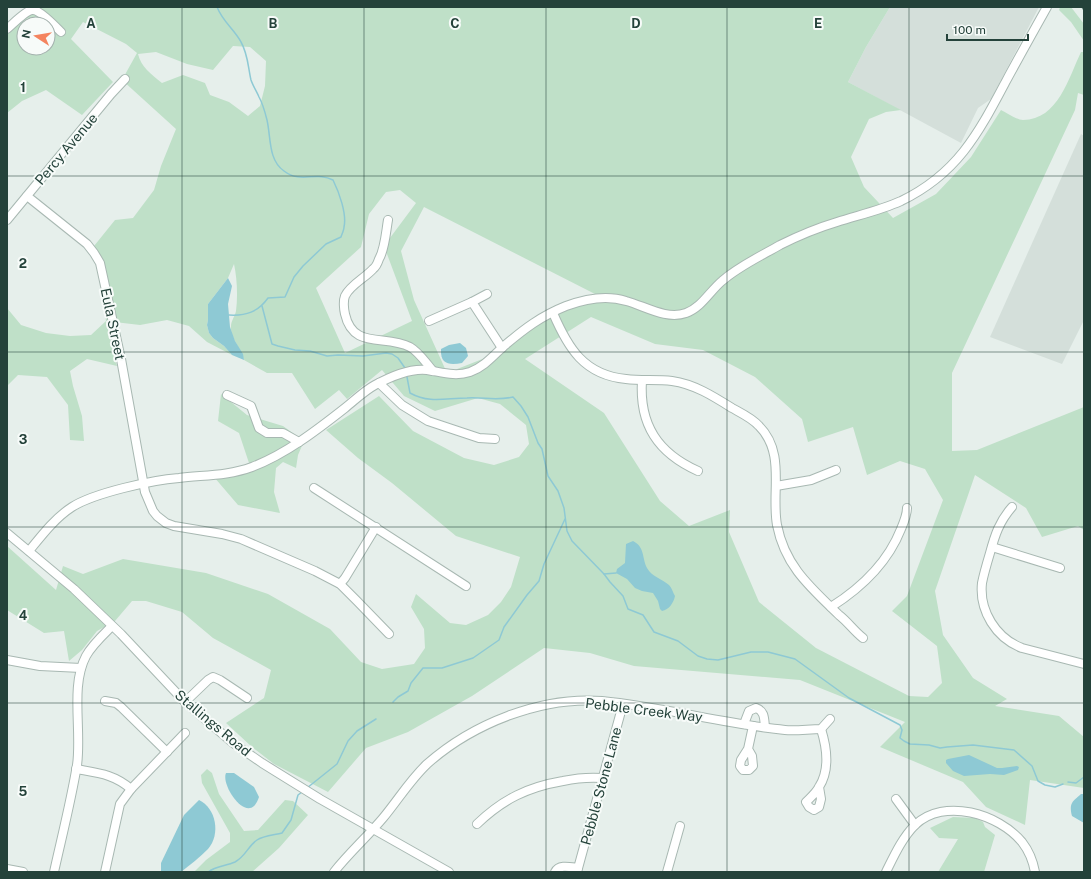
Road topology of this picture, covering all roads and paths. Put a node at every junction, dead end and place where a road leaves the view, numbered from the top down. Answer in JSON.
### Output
{"nodes":[{"id":1,"x":1047,"y":7,"type":"edge"},
{"id":2,"x":7,"y":29,"type":"edge"},
{"id":3,"x":61,"y":32,"type":"dead end"},
{"id":4,"x":125,"y":79,"type":"dead end"},
{"id":5,"x":27,"y":196,"type":"junction"},
{"id":6,"x":7,"y":220,"type":"edge"},
{"id":7,"x":388,"y":220,"type":"dead end"},
{"id":8,"x":487,"y":294,"type":"dead end"},
{"id":9,"x":472,"y":302,"type":"junction"},
{"id":10,"x":552,"y":313,"type":"junction"},
{"id":11,"x":430,"y":321,"type":"dead end"},
{"id":12,"x":502,"y":348,"type":"junction"},
{"id":13,"x":433,"y":371,"type":"junction"},
{"id":14,"x":642,"y":380,"type":"junction"},
{"id":15,"x":379,"y":383,"type":"junction"},
{"id":16,"x":227,"y":395,"type":"dead end"},
{"id":17,"x":495,"y":439,"type":"dead end"},
{"id":18,"x":299,"y":442,"type":"junction"},
{"id":19,"x":836,"y":470,"type":"dead end"},
{"id":20,"x":698,"y":471,"type":"dead end"},
{"id":21,"x":144,"y":484,"type":"junction"},
{"id":22,"x":776,"y":486,"type":"junction"},
{"id":23,"x":314,"y":488,"type":"dead end"},
{"id":24,"x":1012,"y":507,"type":"dead end"},
{"id":25,"x":908,"y":508,"type":"dead end"},
{"id":26,"x":376,"y":527,"type":"junction"},
{"id":27,"x":7,"y":533,"type":"edge"},
{"id":28,"x":992,"y":547,"type":"junction"},
{"id":29,"x":29,"y":551,"type":"junction"},
{"id":30,"x":1060,"y":568,"type":"dead end"},
{"id":31,"x":340,"y":584,"type":"junction"},
{"id":32,"x":466,"y":586,"type":"dead end"},
{"id":33,"x":831,"y":607,"type":"junction"},
{"id":34,"x":112,"y":626,"type":"junction"},
{"id":35,"x":388,"y":634,"type":"dead end"},
{"id":36,"x":863,"y":638,"type":"dead end"},
{"id":37,"x":7,"y":660,"type":"edge"},
{"id":38,"x":1084,"y":664,"type":"edge"},
{"id":39,"x":81,"y":668,"type":"junction"},
{"id":40,"x":247,"y":698,"type":"dead end"},
{"id":41,"x":104,"y":701,"type":"dead end"},
{"id":42,"x":186,"y":702,"type":"junction"},
{"id":43,"x":623,"y":704,"type":"junction"},
{"id":44,"x":830,"y":719,"type":"dead end"},
{"id":45,"x":749,"y":725,"type":"junction"},
{"id":46,"x":765,"y":727,"type":"junction"},
{"id":47,"x":821,"y":729,"type":"junction"},
{"id":48,"x":185,"y":733,"type":"dead end"},
{"id":49,"x":748,"y":749,"type":"dead end"},
{"id":50,"x":167,"y":752,"type":"junction"},
{"id":51,"x":76,"y":769,"type":"junction"},
{"id":52,"x":603,"y":778,"type":"junction"},
{"id":53,"x":819,"y":787,"type":"dead end"},
{"id":54,"x":131,"y":789,"type":"junction"},
{"id":55,"x":896,"y":799,"type":"dead end"},
{"id":56,"x":477,"y":824,"type":"dead end"},
{"id":57,"x":916,"y":825,"type":"junction"},
{"id":58,"x":680,"y":826,"type":"dead end"},
{"id":59,"x":373,"y":828,"type":"junction"},
{"id":60,"x":7,"y":868,"type":"edge"},
{"id":61,"x":577,"y":870,"type":"edge"},
{"id":62,"x":23,"y":872,"type":"edge"},
{"id":63,"x":54,"y":872,"type":"edge"},
{"id":64,"x":105,"y":872,"type":"edge"},
{"id":65,"x":334,"y":872,"type":"edge"},
{"id":66,"x":449,"y":872,"type":"edge"},
{"id":67,"x":555,"y":872,"type":"edge"},
{"id":68,"x":667,"y":872,"type":"edge"},
{"id":69,"x":886,"y":872,"type":"edge"},
{"id":70,"x":1035,"y":872,"type":"edge"}],
"edges":[{"from":1,"to":10,"type":"street"},
{"from":2,"to":3,"type":"street"},
{"from":4,"to":5,"type":"street","name":"Percy Avenue"},
{"from":5,"to":6,"type":"street","name":"Percy Avenue"},
{"from":5,"to":21,"type":"street","name":"Eula Street"},
{"from":7,"to":13,"type":"street"},
{"from":8,"to":9,"type":"street"},
{"from":9,"to":11,"type":"street"},
{"from":9,"to":12,"type":"street"},
{"from":10,"to":12,"type":"street"},
{"from":10,"to":14,"type":"street"},
{"from":12,"to":13,"type":"street"},
{"from":13,"to":15,"type":"street"},
{"from":14,"to":20,"type":"street"},
{"from":14,"to":22,"type":"street"},
{"from":15,"to":17,"type":"street"},
{"from":15,"to":18,"type":"street"},
{"from":16,"to":18,"type":"street"},
{"from":18,"to":21,"type":"street"},
{"from":19,"to":22,"type":"street"},
{"from":21,"to":29,"type":"street"},
{"from":21,"to":31,"type":"street","name":"Eula Street"},
{"from":22,"to":33,"type":"street"},
{"from":23,"to":26,"type":"street"},
{"from":24,"to":28,"type":"street"},
{"from":25,"to":33,"type":"street"},
{"from":26,"to":31,"type":"street"},
{"from":26,"to":32,"type":"street"},
{"from":27,"to":29,"type":"street","name":"Stallings Road"},
{"from":28,"to":30,"type":"street"},
{"from":28,"to":38,"type":"street"},
{"from":29,"to":34,"type":"street","name":"Stallings Road"},
{"from":31,"to":35,"type":"street","name":"Eula Street"},
{"from":33,"to":36,"type":"street"},
{"from":34,"to":39,"type":"street"},
{"from":34,"to":42,"type":"street","name":"Stallings Road"},
{"from":37,"to":39,"type":"street"},
{"from":39,"to":51,"type":"street"},
{"from":40,"to":42,"type":"street"},
{"from":41,"to":50,"type":"street"},
{"from":42,"to":59,"type":"street","name":"Stallings Road"},
{"from":43,"to":45,"type":"street","name":"Pebble Creek Way"},
{"from":43,"to":52,"type":"street","name":"Pebble Stone Lane"},
{"from":43,"to":59,"type":"street","name":"Pebble Creek Way"},
{"from":44,"to":47,"type":"street"},
{"from":45,"to":46,"type":"street","name":"Pebble Creek Way"},
{"from":45,"to":46,"type":"street"},
{"from":45,"to":49,"type":"street"},
{"from":46,"to":47,"type":"street","name":"Pebble Creek Way"},
{"from":47,"to":53,"type":"street"},
{"from":48,"to":50,"type":"street"},
{"from":50,"to":54,"type":"street"},
{"from":51,"to":54,"type":"street"},
{"from":51,"to":63,"type":"street"},
{"from":52,"to":56,"type":"street"},
{"from":52,"to":61,"type":"street","name":"Pebble Stone Lane"},
{"from":54,"to":64,"type":"street"},
{"from":55,"to":57,"type":"street"},
{"from":57,"to":69,"type":"street"},
{"from":57,"to":70,"type":"street"},
{"from":58,"to":68,"type":"street"},
{"from":59,"to":65,"type":"street","name":"Pebble Creek Way"},
{"from":59,"to":66,"type":"street","name":"Stallings Road"},
{"from":60,"to":62,"type":"street"},
{"from":61,"to":67,"type":"street","name":"Pebble Stone Lane"}]}
